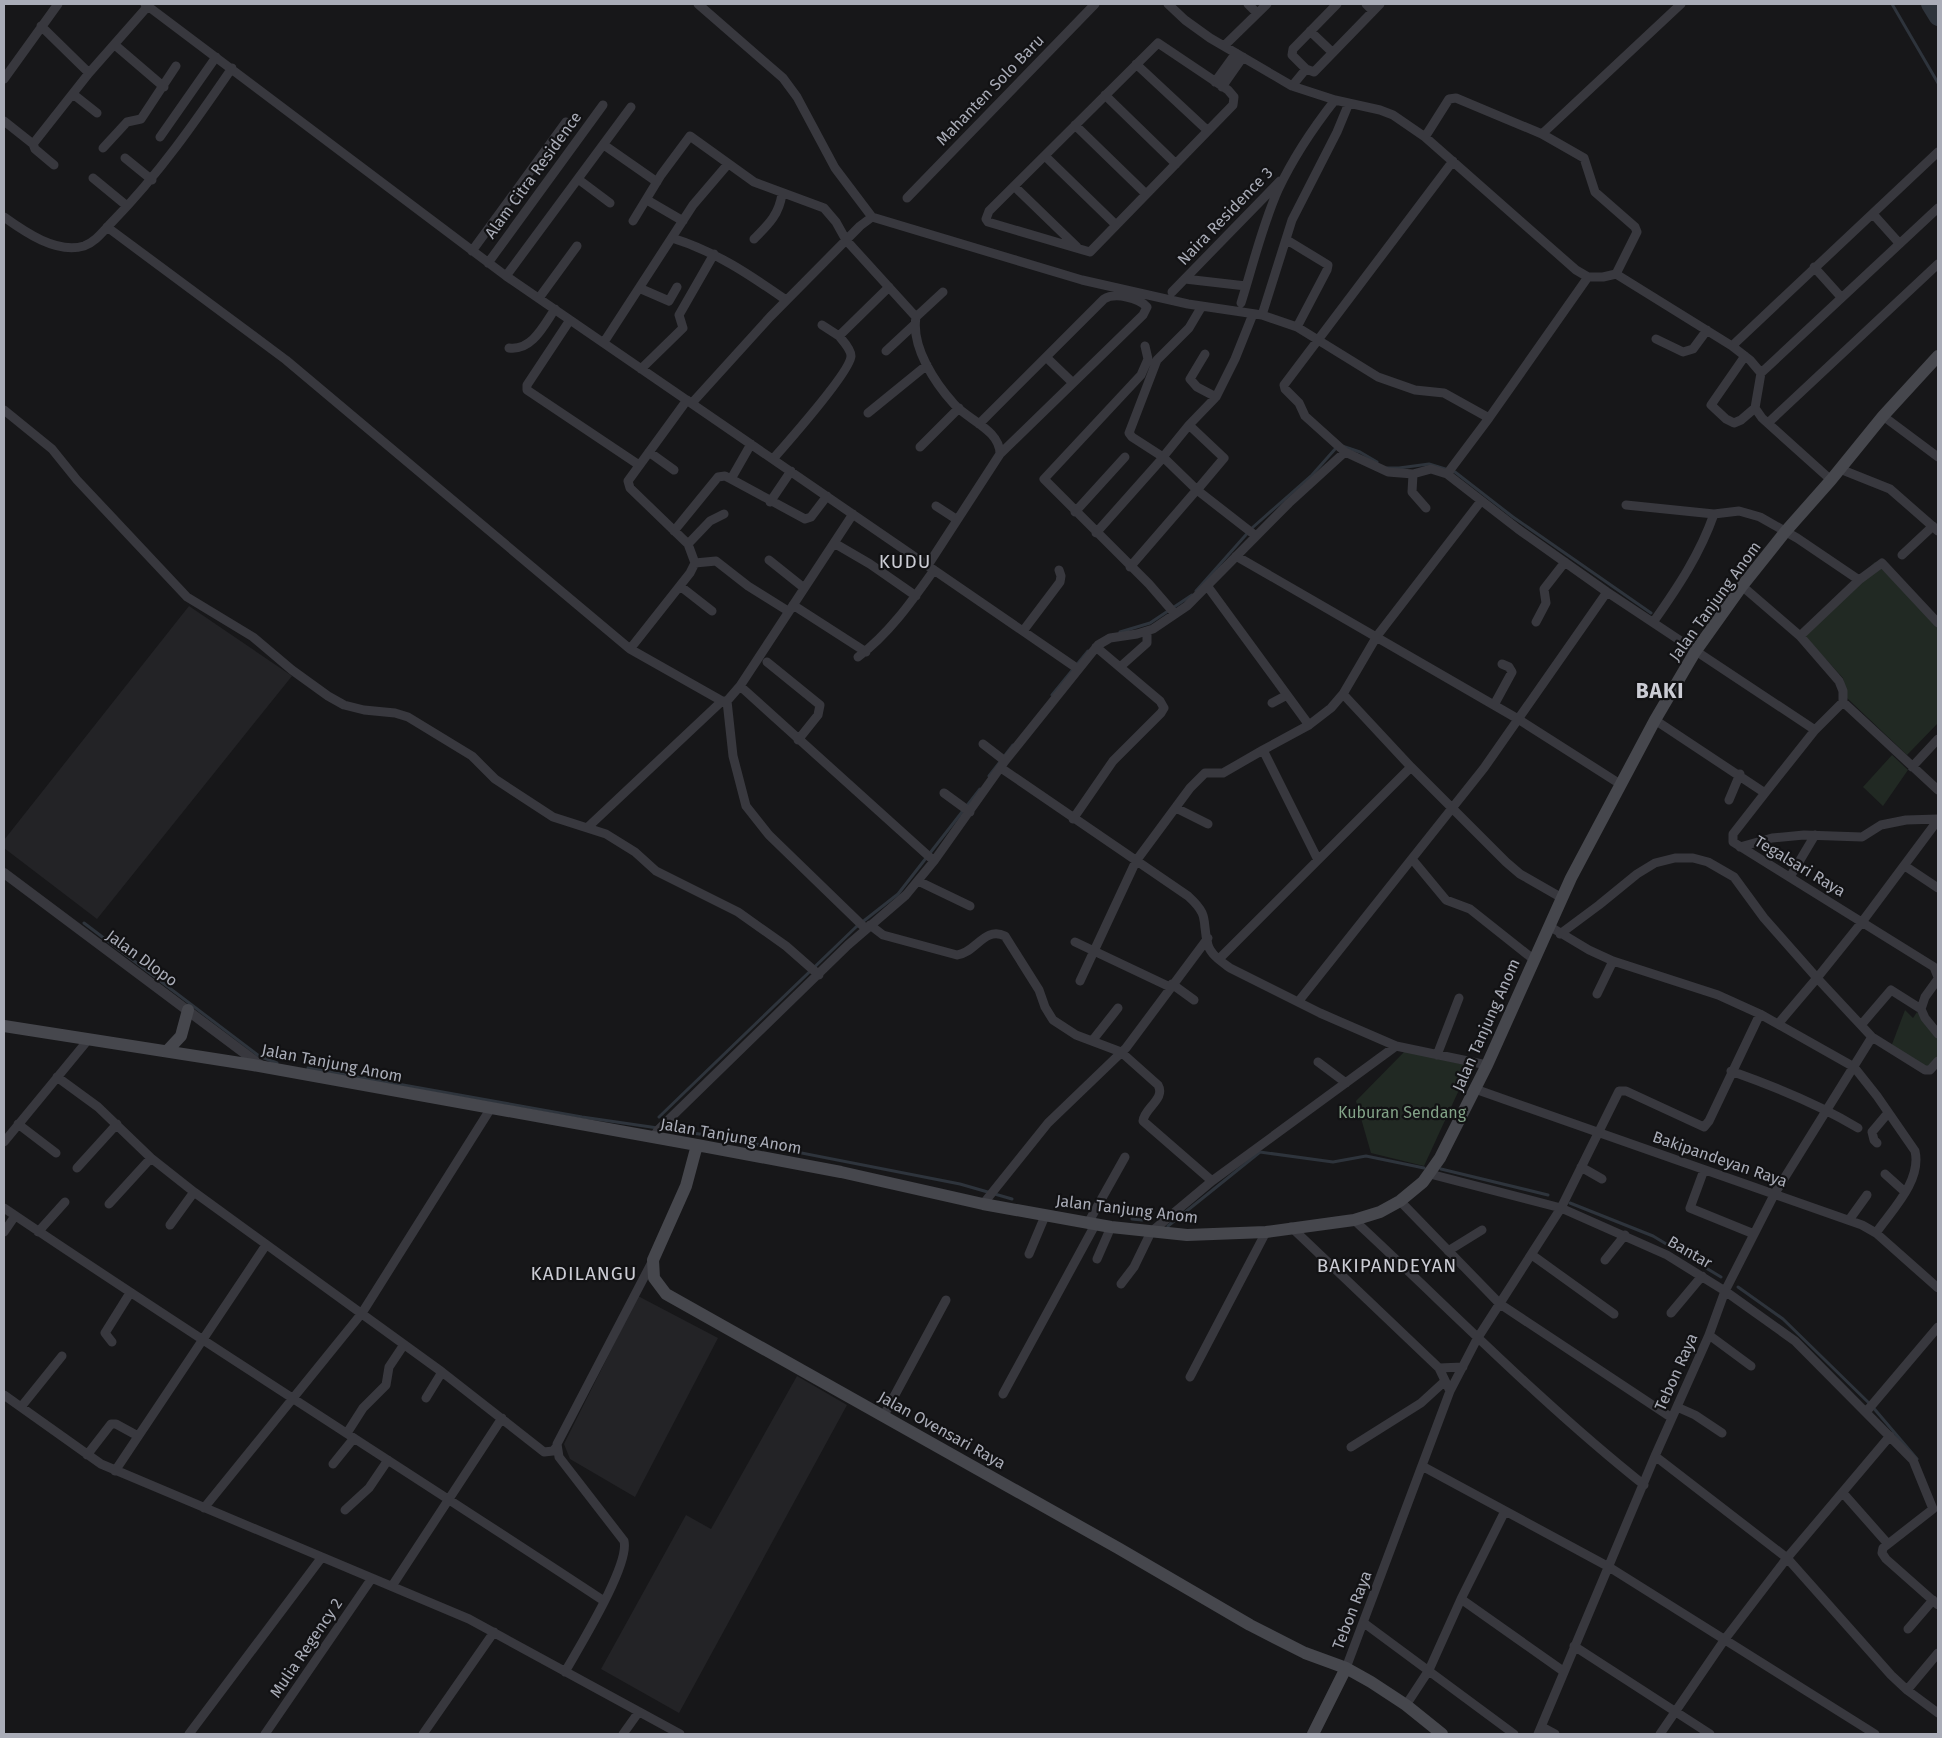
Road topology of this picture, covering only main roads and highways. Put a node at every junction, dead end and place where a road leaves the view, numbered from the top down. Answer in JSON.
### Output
{"nodes":[{"id":1,"x":1938,"y":356,"type":"edge"},
{"id":2,"x":188,"y":1010,"type":"road end"},
{"id":3,"x":4,"y":1026,"type":"edge"},
{"id":4,"x":167,"y":1051,"type":"junction"},
{"id":5,"x":697,"y":1145,"type":"junction"},
{"id":6,"x":1346,"y":1668,"type":"junction"},
{"id":7,"x":1313,"y":1734,"type":"edge"},
{"id":8,"x":1442,"y":1734,"type":"edge"}],
"edges":[{"from":1,"to":5,"type":"main road","name":"Jalan Tanjung Anom"},
{"from":2,"to":4,"type":"main road"},
{"from":3,"to":4,"type":"main road","name":"Jalan Tanjung Anom"},
{"from":4,"to":5,"type":"main road","name":"Jalan Tanjung Anom"},
{"from":5,"to":6,"type":"main road","name":"Jalan Ovensari Raya"},
{"from":6,"to":7,"type":"main road"},
{"from":6,"to":8,"type":"main road","name":"Jalan Ovensari Raya"}]}
